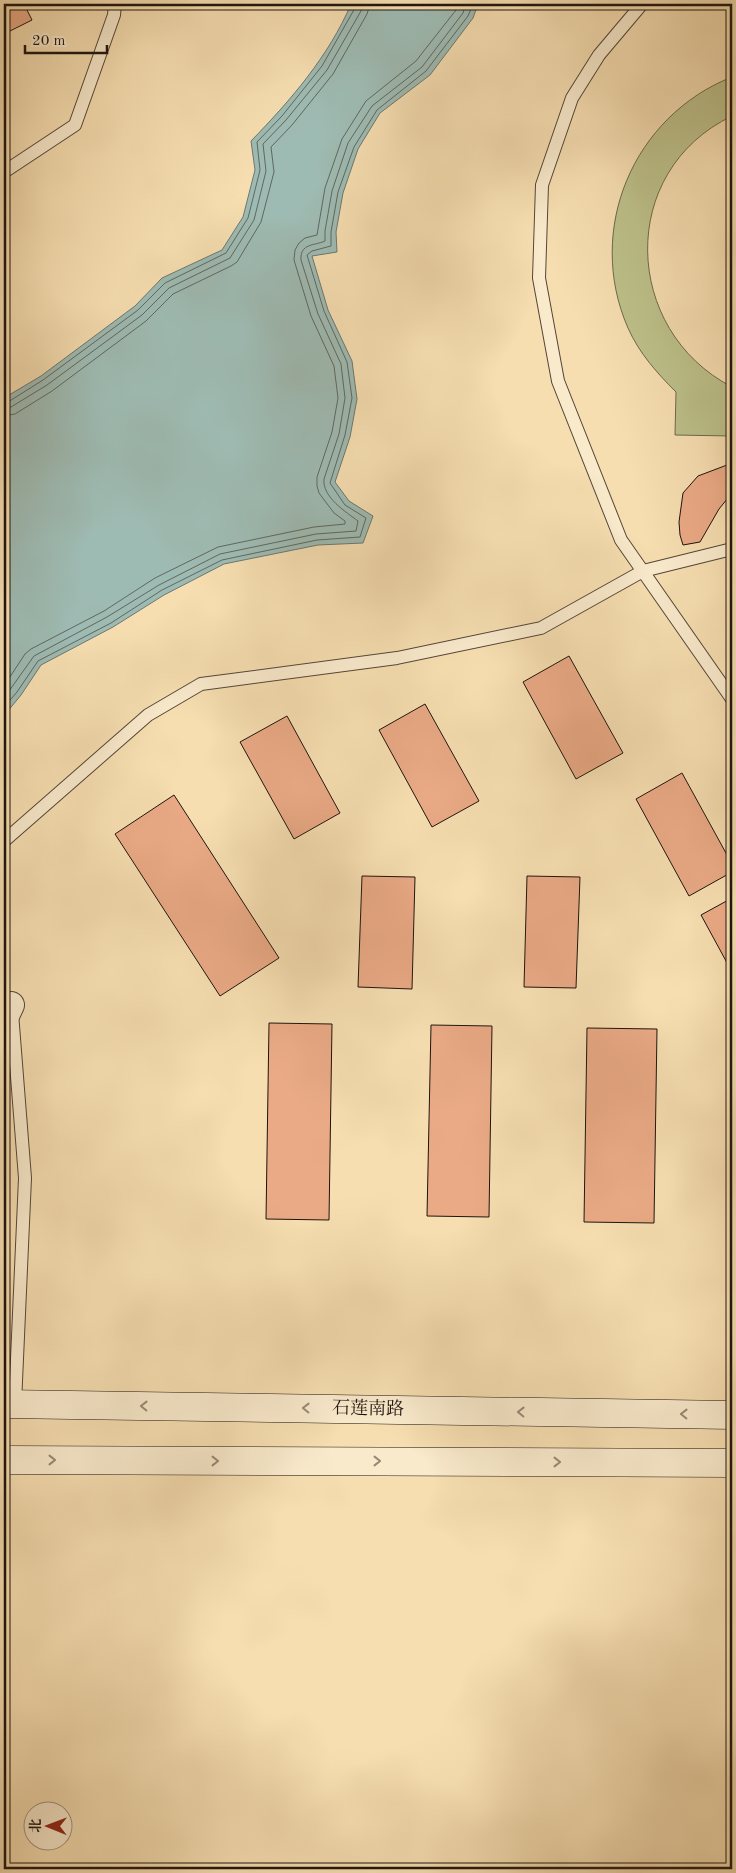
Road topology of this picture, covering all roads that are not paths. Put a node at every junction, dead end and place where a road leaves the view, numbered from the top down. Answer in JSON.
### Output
{"nodes":[{"id":1,"x":115,"y":4,"type":"edge"},
{"id":2,"x":642,"y":4,"type":"edge"},
{"id":3,"x":4,"y":172,"type":"edge"},
{"id":4,"x":732,"y":549,"type":"edge"},
{"id":5,"x":642,"y":571,"type":"junction"},
{"id":6,"x":732,"y":699,"type":"edge"},
{"id":7,"x":4,"y":841,"type":"edge"},
{"id":8,"x":6,"y":1007,"type":"edge"},
{"id":9,"x":10,"y":1404,"type":"edge"},
{"id":10,"x":732,"y":1414,"type":"edge"},
{"id":11,"x":4,"y":1460,"type":"edge"},
{"id":12,"x":732,"y":1463,"type":"edge"}],
"edges":[{"from":1,"to":3,"type":"lane"},
{"from":2,"to":5,"type":"lane"},
{"from":4,"to":5,"type":"lane"},
{"from":5,"to":6,"type":"lane"},
{"from":5,"to":7,"type":"lane"},
{"from":8,"to":9,"type":"lane"},
{"from":10,"to":9,"type":"street","name":"石莲南路","one_way":true},
{"from":11,"to":12,"type":"street","one_way":true}]}
